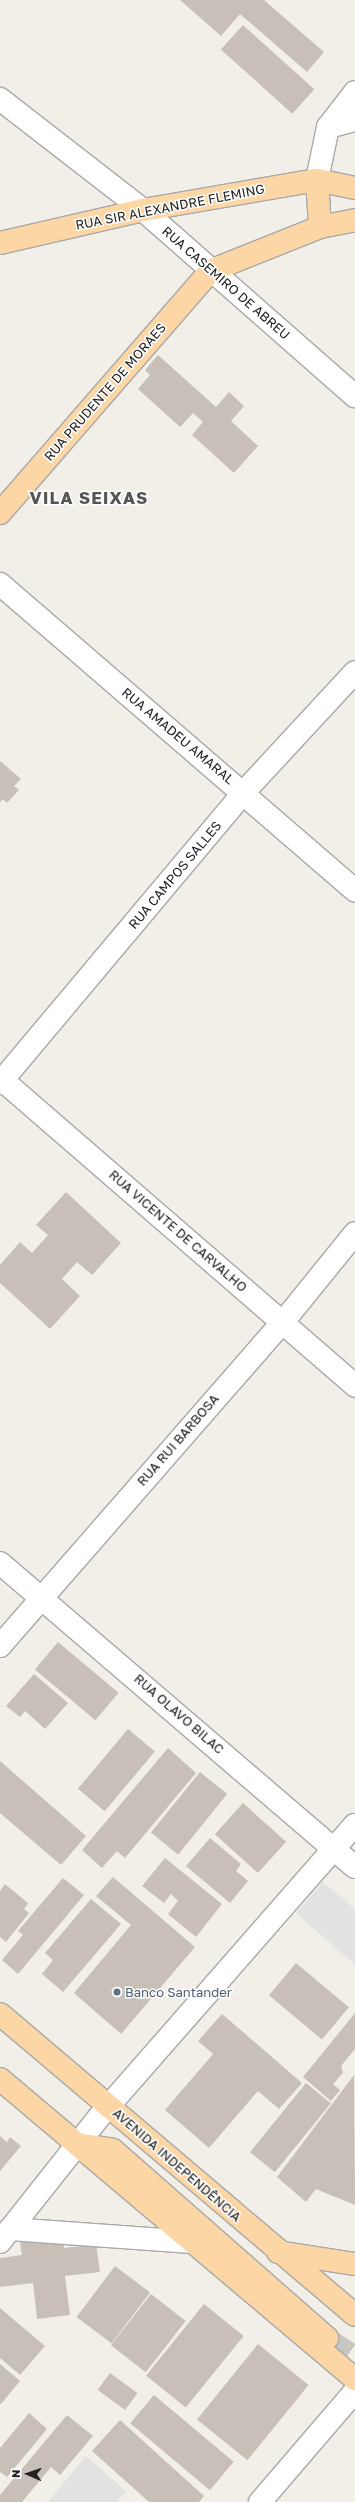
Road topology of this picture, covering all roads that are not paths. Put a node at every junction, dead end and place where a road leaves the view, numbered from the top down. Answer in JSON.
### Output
{"nodes":[{"id":1,"x":355,"y":92,"type":"edge"},
{"id":2,"x":0,"y":98,"type":"edge"},
{"id":3,"x":355,"y":120,"type":"edge"},
{"id":4,"x":328,"y":128,"type":"junction"},
{"id":5,"x":317,"y":180,"type":"junction"},
{"id":6,"x":355,"y":188,"type":"edge"},
{"id":7,"x":143,"y":210,"type":"junction"},
{"id":8,"x":355,"y":220,"type":"edge"},
{"id":9,"x":320,"y":227,"type":"junction"},
{"id":10,"x":0,"y":243,"type":"edge"},
{"id":11,"x":210,"y":271,"type":"junction"},
{"id":12,"x":355,"y":396,"type":"edge"},
{"id":13,"x":0,"y":513,"type":"edge"},
{"id":14,"x":0,"y":584,"type":"edge"},
{"id":15,"x":355,"y":672,"type":"edge"},
{"id":16,"x":244,"y":792,"type":"junction"},
{"id":17,"x":355,"y":890,"type":"edge"},
{"id":18,"x":1,"y":1081,"type":"edge"},
{"id":19,"x":355,"y":1233,"type":"edge"},
{"id":20,"x":283,"y":1322,"type":"junction"},
{"id":21,"x":355,"y":1386,"type":"edge"},
{"id":22,"x":0,"y":1563,"type":"edge"},
{"id":23,"x":40,"y":1596,"type":"junction"},
{"id":24,"x":0,"y":1646,"type":"edge"},
{"id":25,"x":355,"y":1825,"type":"edge"},
{"id":26,"x":335,"y":1849,"type":"junction"},
{"id":27,"x":355,"y":1868,"type":"edge"},
{"id":28,"x":0,"y":2014,"type":"edge"},
{"id":29,"x":0,"y":2079,"type":"edge"},
{"id":30,"x":110,"y":2107,"type":"junction"},
{"id":31,"x":78,"y":2144,"type":"junction"},
{"id":32,"x":5,"y":2236,"type":"edge"},
{"id":33,"x":192,"y":2242,"type":"junction"},
{"id":34,"x":277,"y":2252,"type":"junction"},
{"id":35,"x":355,"y":2264,"type":"edge"},
{"id":36,"x":355,"y":2315,"type":"edge"},
{"id":37,"x":331,"y":2341,"type":"tunnel mouth"},
{"id":38,"x":355,"y":2379,"type":"edge"},
{"id":39,"x":355,"y":2391,"type":"edge"},
{"id":40,"x":260,"y":2502,"type":"edge"}],
"edges":[{"from":1,"to":4,"type":"street"},
{"from":2,"to":7,"type":"street","name":"RUA CASEMIRO DE ABREU"},
{"from":3,"to":4,"type":"street"},
{"from":4,"to":5,"type":"street"},
{"from":5,"to":6,"type":"main road"},
{"from":5,"to":7,"type":"main road","name":"RUA SIR ALEXANDRE FLEMING"},
{"from":5,"to":9,"type":"main road"},
{"from":7,"to":10,"type":"main road","name":"RUA SIR ALEXANDRE FLEMING"},
{"from":7,"to":11,"type":"street","name":"RUA CASEMIRO DE ABREU"},
{"from":8,"to":9,"type":"main road"},
{"from":9,"to":11,"type":"main road"},
{"from":11,"to":12,"type":"street","name":"RUA CASEMIRO DE ABREU"},
{"from":11,"to":13,"type":"main road","name":"RUA PRUDENTE DE MORAES"},
{"from":14,"to":16,"type":"street","name":"RUA AMADEU AMARAL"},
{"from":15,"to":16,"type":"street","name":"RUA CAMPOS SALLES"},
{"from":16,"to":17,"type":"street","name":"RUA AMADEU AMARAL"},
{"from":16,"to":18,"type":"street","name":"RUA CAMPOS SALLES"},
{"from":18,"to":20,"type":"street","name":"RUA VICENTE DE CARVALHO"},
{"from":19,"to":20,"type":"street","name":"RUA RUI BARBOSA"},
{"from":20,"to":21,"type":"street","name":"RUA VICENTE DE CARVALHO"},
{"from":20,"to":23,"type":"street","name":"RUA RUI BARBOSA"},
{"from":22,"to":23,"type":"street","name":"RUA OLAVO BILAC"},
{"from":23,"to":24,"type":"street","name":"RUA RUI BARBOSA"},
{"from":23,"to":26,"type":"street","name":"RUA OLAVO BILAC"},
{"from":25,"to":26,"type":"street"},
{"from":26,"to":27,"type":"street","name":"RUA OLAVO BILAC"},
{"from":26,"to":30,"type":"street"},
{"from":28,"to":30,"type":"main road","name":"AVENIDA INDEPENDÊNCIA"},
{"from":29,"to":31,"type":"main road"},
{"from":30,"to":31,"type":"street"},
{"from":30,"to":34,"type":"main road","name":"AVENIDA INDEPENDÊNCIA"},
{"from":31,"to":32,"type":"street"},
{"from":31,"to":33,"type":"main road"},
{"from":31,"to":37,"type":"main road"},
{"from":32,"to":33,"type":"street"},
{"from":33,"to":38,"type":"main road"},
{"from":34,"to":35,"type":"main road"},
{"from":34,"to":36,"type":"main road","name":"AVENIDA INDEPENDÊNCIA"},
{"from":39,"to":40,"type":"street"}]}
